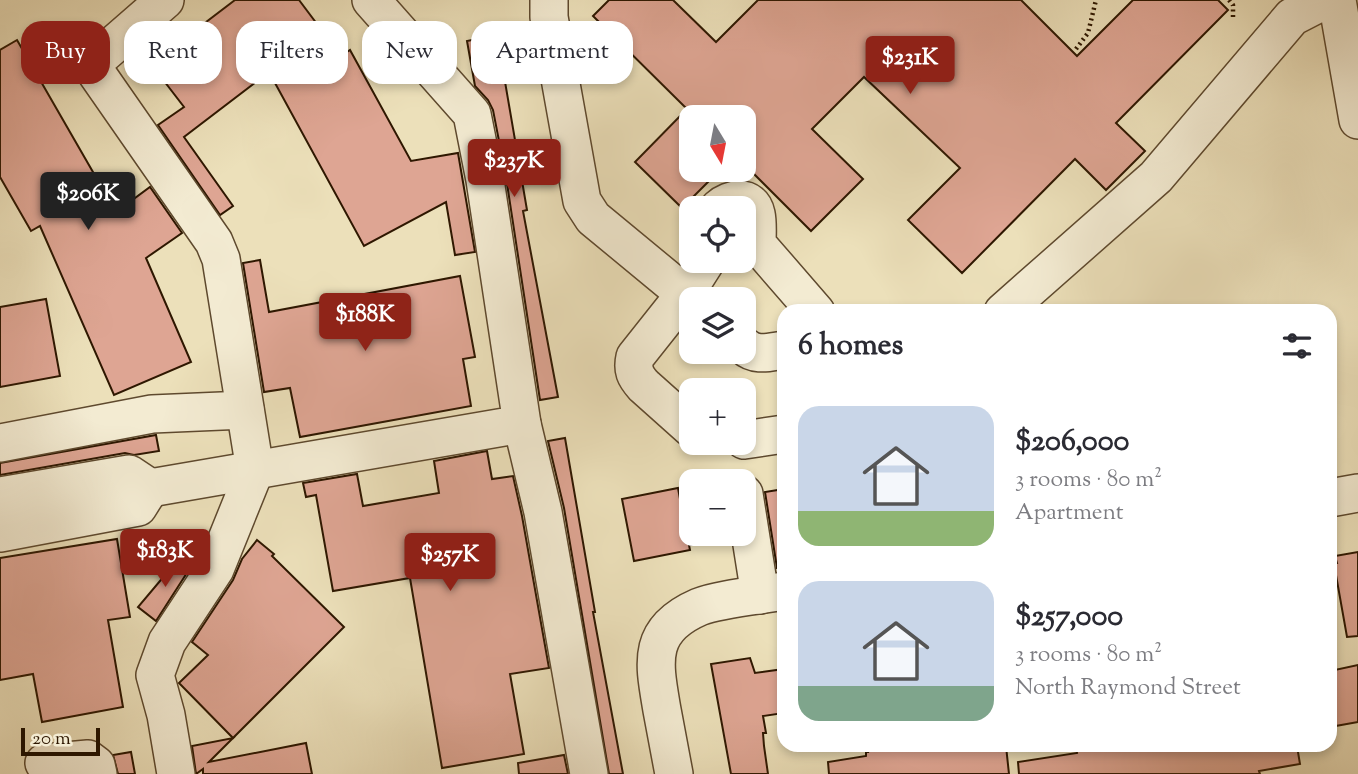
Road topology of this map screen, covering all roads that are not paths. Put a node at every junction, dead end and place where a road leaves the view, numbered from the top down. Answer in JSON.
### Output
{"nodes":[{"id":1,"x":165,"y":0,"type":"edge"},
{"id":2,"x":371,"y":0,"type":"edge"},
{"id":3,"x":549,"y":0,"type":"edge"},
{"id":4,"x":1340,"y":15,"type":"edge"},
{"id":5,"x":1358,"y":120,"type":"edge"},
{"id":6,"x":756,"y":247,"type":"edge"},
{"id":7,"x":679,"y":290,"type":"edge"},
{"id":8,"x":809,"y":304,"type":"edge"},
{"id":9,"x":1012,"y":304,"type":"edge"},
{"id":10,"x":679,"y":307,"type":"edge"},
{"id":11,"x":777,"y":351,"type":"edge"},
{"id":12,"x":756,"y":353,"type":"edge"},
{"id":13,"x":245,"y":410,"type":"junction"},
{"id":14,"x":679,"y":417,"type":"edge"},
{"id":15,"x":522,"y":424,"type":"junction"},
{"id":16,"x":777,"y":435,"type":"edge"},
{"id":17,"x":756,"y":438,"type":"edge"},
{"id":18,"x":0,"y":443,"type":"edge"},
{"id":19,"x":255,"y":470,"type":"junction"},
{"id":20,"x":150,"y":488,"type":"junction"},
{"id":21,"x":1358,"y":493,"type":"edge"},
{"id":22,"x":0,"y":496,"type":"edge"},
{"id":23,"x":1337,"y":497,"type":"edge"},
{"id":24,"x":0,"y":533,"type":"edge"},
{"id":25,"x":756,"y":536,"type":"edge"},
{"id":26,"x":772,"y":593,"type":"edge"},
{"id":27,"x":44,"y":763,"type":"dead end"},
{"id":28,"x":97,"y":774,"type":"edge"},
{"id":29,"x":177,"y":774,"type":"edge"},
{"id":30,"x":589,"y":774,"type":"edge"},
{"id":31,"x":674,"y":774,"type":"edge"}],
"edges":[{"from":1,"to":13,"type":"street"},
{"from":2,"to":15,"type":"street"},
{"from":3,"to":7,"type":"street"},
{"from":4,"to":5,"type":"street"},
{"from":4,"to":9,"type":"street"},
{"from":6,"to":8,"type":"street"},
{"from":10,"to":14,"type":"street"},
{"from":11,"to":12,"type":"street"},
{"from":13,"to":18,"type":"street"},
{"from":13,"to":19,"type":"street"},
{"from":15,"to":19,"type":"street"},
{"from":15,"to":30,"type":"street"},
{"from":16,"to":17,"type":"street"},
{"from":19,"to":20,"type":"street"},
{"from":19,"to":29,"type":"street"},
{"from":20,"to":22,"type":"street"},
{"from":20,"to":24,"type":"street"},
{"from":21,"to":23,"type":"street"},
{"from":25,"to":26,"type":"street"},
{"from":26,"to":31,"type":"street"},
{"from":27,"to":28,"type":"street"}]}
